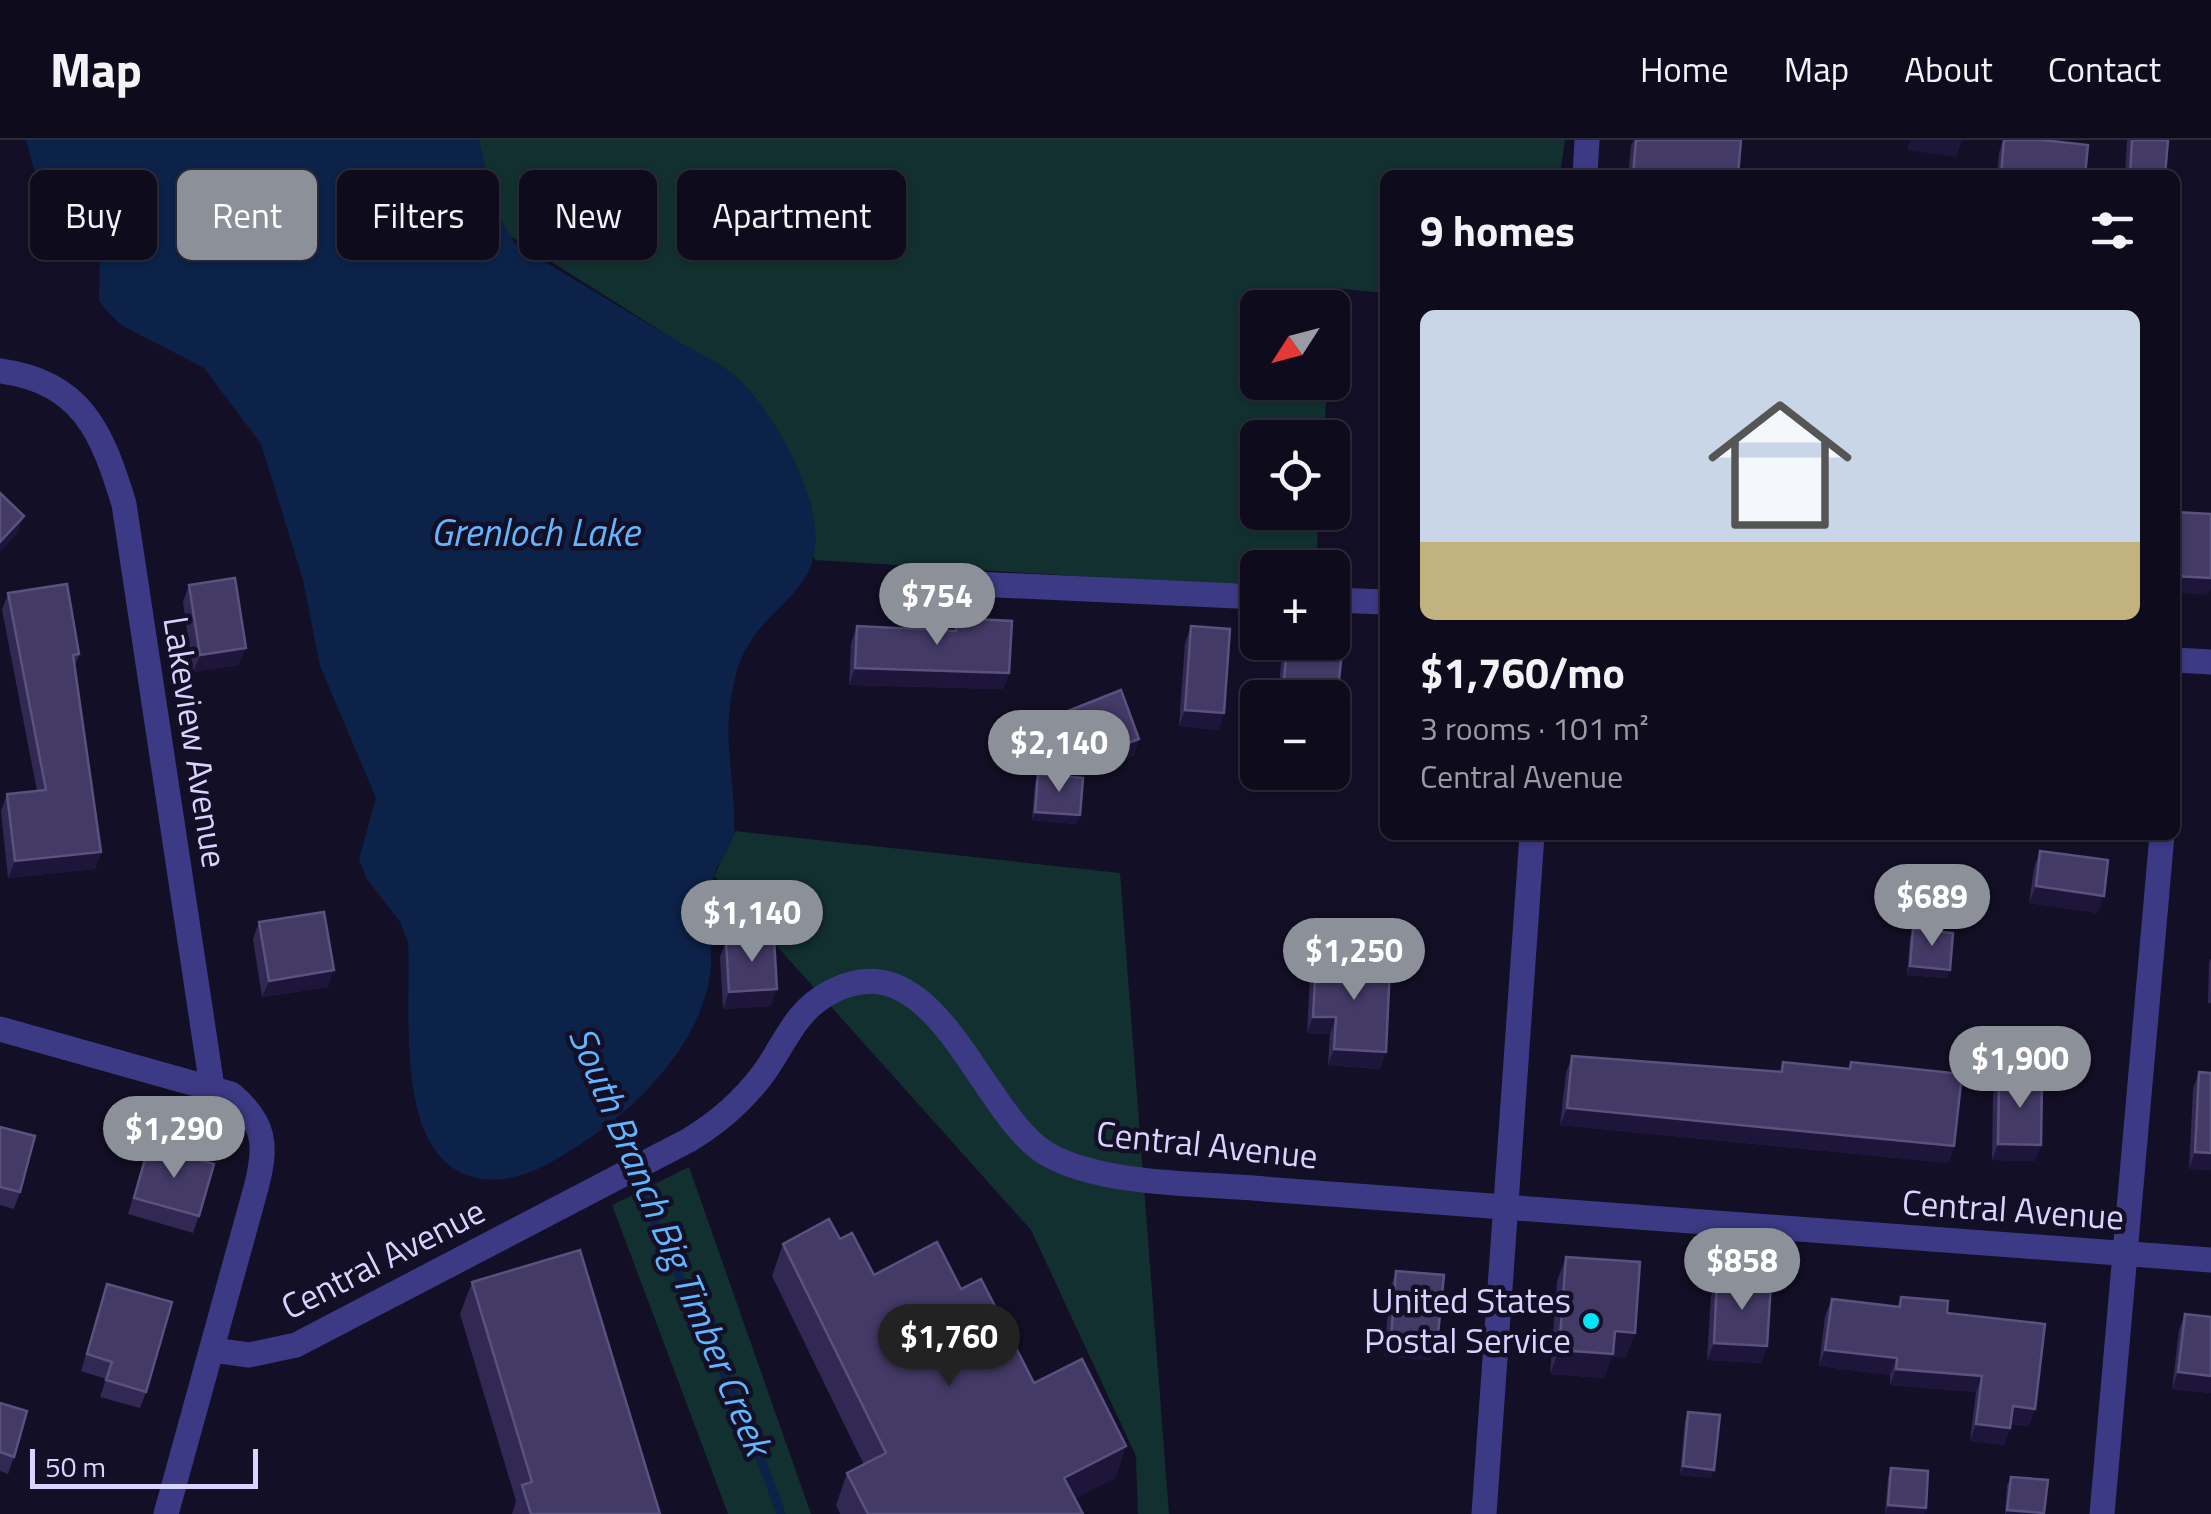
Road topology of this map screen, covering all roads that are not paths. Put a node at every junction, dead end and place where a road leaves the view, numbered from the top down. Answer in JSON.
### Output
{"nodes":[{"id":1,"x":1588,"y":140,"type":"edge"},
{"id":2,"x":1585,"y":170,"type":"edge"},
{"id":3,"x":0,"y":371,"type":"edge"},
{"id":4,"x":911,"y":581,"type":"dead end"},
{"id":5,"x":1240,"y":595,"type":"edge"},
{"id":6,"x":1350,"y":601,"type":"edge"},
{"id":7,"x":1380,"y":602,"type":"edge"},
{"id":8,"x":2211,"y":662,"type":"edge"},
{"id":9,"x":2180,"y":666,"type":"edge"},
{"id":10,"x":1532,"y":840,"type":"edge"},
{"id":11,"x":2162,"y":840,"type":"edge"},
{"id":12,"x":0,"y":1029,"type":"edge"},
{"id":13,"x":212,"y":1087,"type":"junction"},
{"id":14,"x":1504,"y":1206,"type":"junction"},
{"id":15,"x":2126,"y":1254,"type":"junction"},
{"id":16,"x":2211,"y":1260,"type":"edge"},
{"id":17,"x":213,"y":1350,"type":"junction"},
{"id":18,"x":166,"y":1514,"type":"edge"},
{"id":19,"x":1484,"y":1514,"type":"edge"},
{"id":20,"x":2102,"y":1514,"type":"edge"}],
"edges":[{"from":1,"to":2,"type":"street"},
{"from":3,"to":13,"type":"street","name":"Lakeview Avenue"},
{"from":4,"to":5,"type":"street"},
{"from":6,"to":7,"type":"street"},
{"from":8,"to":9,"type":"street"},
{"from":10,"to":14,"type":"street"},
{"from":11,"to":15,"type":"street"},
{"from":12,"to":13,"type":"street"},
{"from":13,"to":17,"type":"street"},
{"from":14,"to":15,"type":"street","name":"Central Avenue"},
{"from":14,"to":17,"type":"street","name":"Central Avenue"},
{"from":14,"to":19,"type":"street"},
{"from":15,"to":16,"type":"street","name":"Central Avenue"},
{"from":15,"to":20,"type":"street"},
{"from":17,"to":18,"type":"street"}]}
